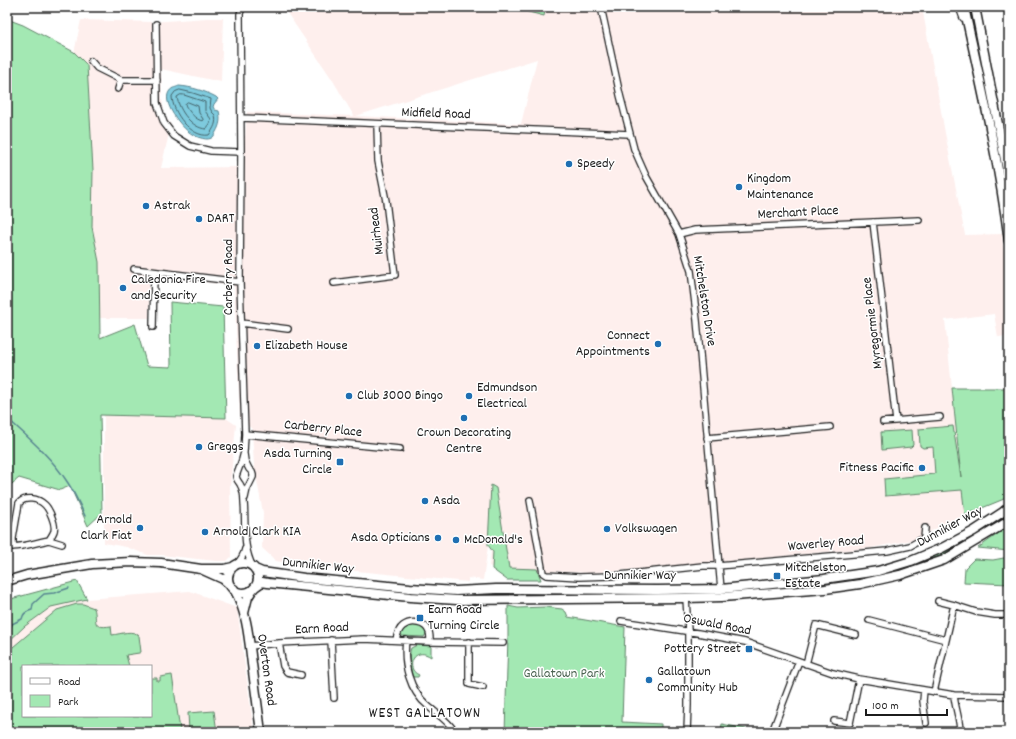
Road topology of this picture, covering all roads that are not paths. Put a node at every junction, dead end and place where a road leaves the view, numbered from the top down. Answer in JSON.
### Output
{"nodes":[{"id":1,"x":242,"y":7,"type":"edge"},
{"id":2,"x":601,"y":7,"type":"edge"},
{"id":3,"x":959,"y":7,"type":"edge"},
{"id":4,"x":964,"y":7,"type":"edge"},
{"id":5,"x":974,"y":7,"type":"edge"},
{"id":6,"x":156,"y":24,"type":"dead end"},
{"id":7,"x":972,"y":41,"type":"junction"},
{"id":8,"x":91,"y":62,"type":"dead end"},
{"id":9,"x":120,"y":80,"type":"junction"},
{"id":10,"x":157,"y":80,"type":"junction"},
{"id":11,"x":118,"y":89,"type":"dead end"},
{"id":12,"x":241,"y":118,"type":"junction"},
{"id":13,"x":377,"y":124,"type":"junction"},
{"id":14,"x":630,"y":134,"type":"junction"},
{"id":15,"x":241,"y":152,"type":"junction"},
{"id":16,"x":1009,"y":180,"type":"edge"},
{"id":17,"x":919,"y":220,"type":"dead end"},
{"id":18,"x":873,"y":222,"type":"junction"},
{"id":19,"x":679,"y":234,"type":"junction"},
{"id":20,"x":1009,"y":240,"type":"edge"},
{"id":21,"x":134,"y":269,"type":"dead end"},
{"id":22,"x":154,"y":272,"type":"junction"},
{"id":23,"x":240,"y":282,"type":"junction"},
{"id":24,"x":334,"y":283,"type":"dead end"},
{"id":25,"x":241,"y":322,"type":"junction"},
{"id":26,"x":153,"y":327,"type":"dead end"},
{"id":27,"x":288,"y":330,"type":"dead end"},
{"id":28,"x":940,"y":417,"type":"dead end"},
{"id":29,"x":896,"y":421,"type":"junction"},
{"id":30,"x":883,"y":422,"type":"dead end"},
{"id":31,"x":830,"y":427,"type":"dead end"},
{"id":32,"x":245,"y":434,"type":"junction"},
{"id":33,"x":707,"y":438,"type":"junction"},
{"id":34,"x":400,"y":449,"type":"dead end"},
{"id":35,"x":244,"y":452,"type":"junction"},
{"id":36,"x":249,"y":469,"type":"junction"},
{"id":37,"x":238,"y":470,"type":"junction"},
{"id":38,"x":250,"y":482,"type":"junction"},
{"id":39,"x":240,"y":483,"type":"junction"},
{"id":40,"x":530,"y":500,"type":"dead end"},
{"id":41,"x":244,"y":502,"type":"junction"},
{"id":42,"x":1009,"y":507,"type":"edge"},
{"id":43,"x":1009,"y":520,"type":"edge"},
{"id":44,"x":925,"y":528,"type":"dead end"},
{"id":45,"x":49,"y":540,"type":"junction"},
{"id":46,"x":62,"y":544,"type":"dead end"},
{"id":47,"x":245,"y":544,"type":"junction"},
{"id":48,"x":10,"y":547,"type":"edge"},
{"id":49,"x":234,"y":566,"type":"junction"},
{"id":50,"x":718,"y":566,"type":"junction"},
{"id":51,"x":254,"y":568,"type":"junction"},
{"id":52,"x":201,"y":569,"type":"junction"},
{"id":53,"x":7,"y":581,"type":"edge"},
{"id":54,"x":232,"y":587,"type":"junction"},
{"id":55,"x":254,"y":588,"type":"junction"},
{"id":56,"x":721,"y":589,"type":"junction"},
{"id":57,"x":657,"y":590,"type":"junction"},
{"id":58,"x":756,"y":594,"type":"junction"},
{"id":59,"x":686,"y":598,"type":"junction"},
{"id":60,"x":938,"y":601,"type":"dead end"},
{"id":61,"x":954,"y":605,"type":"junction"},
{"id":62,"x":244,"y":613,"type":"junction"},
{"id":63,"x":1009,"y":615,"type":"edge"},
{"id":64,"x":869,"y":620,"type":"dead end"},
{"id":65,"x":621,"y":621,"type":"dead end"},
{"id":66,"x":688,"y":631,"type":"junction"},
{"id":67,"x":856,"y":635,"type":"dead end"},
{"id":68,"x":331,"y":640,"type":"junction"},
{"id":69,"x":396,"y":640,"type":"junction"},
{"id":70,"x":406,"y":640,"type":"junction"},
{"id":71,"x":946,"y":640,"type":"junction"},
{"id":72,"x":430,"y":642,"type":"junction"},
{"id":73,"x":469,"y":642,"type":"junction"},
{"id":74,"x":279,"y":643,"type":"junction"},
{"id":75,"x":503,"y":643,"type":"dead end"},
{"id":76,"x":250,"y":646,"type":"junction"},
{"id":77,"x":799,"y":661,"type":"junction"},
{"id":78,"x":806,"y":664,"type":"junction"},
{"id":79,"x":301,"y":675,"type":"dead end"},
{"id":80,"x":858,"y":679,"type":"junction"},
{"id":81,"x":483,"y":687,"type":"dead end"},
{"id":82,"x":924,"y":690,"type":"junction"},
{"id":83,"x":934,"y":692,"type":"junction"},
{"id":84,"x":954,"y":695,"type":"junction"},
{"id":85,"x":1009,"y":696,"type":"edge"},
{"id":86,"x":334,"y":698,"type":"dead end"},
{"id":87,"x":834,"y":721,"type":"dead end"},
{"id":88,"x":926,"y":723,"type":"dead end"},
{"id":89,"x":261,"y":732,"type":"edge"},
{"id":90,"x":455,"y":732,"type":"edge"},
{"id":91,"x":687,"y":732,"type":"edge"},
{"id":92,"x":772,"y":732,"type":"edge"},
{"id":93,"x":960,"y":732,"type":"edge"}],
"edges":[{"from":1,"to":12,"type":"street","name":"Carberry Road"},
{"from":2,"to":14,"type":"street","name":"Mitchelston Drive"},
{"from":3,"to":7,"type":"street"},
{"from":4,"to":7,"type":"main road"},
{"from":5,"to":16,"type":"main road"},
{"from":6,"to":10,"type":"street"},
{"from":7,"to":20,"type":"main road"},
{"from":8,"to":9,"type":"street"},
{"from":9,"to":10,"type":"street"},
{"from":9,"to":11,"type":"street"},
{"from":10,"to":15,"type":"street"},
{"from":12,"to":13,"type":"street","name":"Midfield Road"},
{"from":12,"to":15,"type":"street","name":"Carberry Road"},
{"from":13,"to":14,"type":"street","name":"Midfield Road"},
{"from":13,"to":24,"type":"street","name":"Muirhead"},
{"from":14,"to":19,"type":"street","name":"Mitchelston Drive"},
{"from":15,"to":23,"type":"street","name":"Carberry Road"},
{"from":17,"to":18,"type":"street","name":"Merchant Place"},
{"from":18,"to":19,"type":"street","name":"Merchant Place"},
{"from":18,"to":29,"type":"street","name":"Myregormie Place"},
{"from":19,"to":33,"type":"street","name":"Mitchelston Drive"},
{"from":21,"to":22,"type":"street"},
{"from":22,"to":23,"type":"street"},
{"from":22,"to":26,"type":"street"},
{"from":23,"to":25,"type":"street","name":"Carberry Road"},
{"from":25,"to":27,"type":"street"},
{"from":25,"to":32,"type":"street","name":"Carberry Road"},
{"from":28,"to":29,"type":"street"},
{"from":29,"to":30,"type":"street"},
{"from":31,"to":33,"type":"street"},
{"from":32,"to":34,"type":"street","name":"Carberry Place"},
{"from":32,"to":35,"type":"street","name":"Carberry Road"},
{"from":33,"to":50,"type":"street","name":"Mitchelston Drive"},
{"from":35,"to":36,"type":"street","name":"Carberry Road"},
{"from":35,"to":37,"type":"street","name":"Carberry Road"},
{"from":36,"to":37,"type":"street"},
{"from":36,"to":38,"type":"street","name":"Carberry Road"},
{"from":37,"to":39,"type":"street","name":"Carberry Road"},
{"from":38,"to":39,"type":"street"},
{"from":38,"to":41,"type":"street","name":"Carberry Road"},
{"from":39,"to":41,"type":"street","name":"Carberry Road"},
{"from":40,"to":50,"type":"street"},
{"from":41,"to":47,"type":"street","name":"Carberry Road"},
{"from":42,"to":56,"type":"main road","name":"Dunnikier Way"},
{"from":43,"to":58,"type":"main road","name":"Dunnikier Way"},
{"from":44,"to":50,"type":"street","name":"Waverley Road"},
{"from":45,"to":46,"type":"street"},
{"from":45,"to":48,"type":"street"},
{"from":45,"to":48,"type":"street"},
{"from":47,"to":49,"type":"street","name":"Carberry Road"},
{"from":47,"to":51,"type":"street","name":"Carberry Road"},
{"from":49,"to":51,"type":"main road"},
{"from":49,"to":52,"type":"main road"},
{"from":49,"to":54,"type":"main road"},
{"from":50,"to":56,"type":"street","name":"Mitchelston Drive"},
{"from":51,"to":55,"type":"main road"},
{"from":51,"to":57,"type":"main road","name":"Dunnikier Way"},
{"from":52,"to":53,"type":"main road"},
{"from":52,"to":54,"type":"main road"},
{"from":54,"to":55,"type":"main road"},
{"from":54,"to":62,"type":"main road","name":"Overton Road"},
{"from":55,"to":59,"type":"main road","name":"Dunnikier Way"},
{"from":55,"to":62,"type":"main road","name":"Overton Road"},
{"from":56,"to":57,"type":"main road","name":"Dunnikier Way"},
{"from":56,"to":58,"type":"main road"},
{"from":57,"to":59,"type":"main road"},
{"from":58,"to":59,"type":"main road","name":"Dunnikier Way"},
{"from":59,"to":66,"type":"street"},
{"from":60,"to":61,"type":"street"},
{"from":61,"to":63,"type":"street"},
{"from":61,"to":71,"type":"street"},
{"from":62,"to":76,"type":"main road","name":"Overton Road"},
{"from":64,"to":71,"type":"street"},
{"from":65,"to":66,"type":"street","name":"Oswald Road"},
{"from":66,"to":77,"type":"street","name":"Oswald Road"},
{"from":66,"to":91,"type":"street"},
{"from":67,"to":78,"type":"street"},
{"from":68,"to":69,"type":"street","name":"Earn Road"},
{"from":68,"to":74,"type":"street","name":"Earn Road"},
{"from":68,"to":86,"type":"street"},
{"from":69,"to":70,"type":"street","name":"Earn Road"},
{"from":69,"to":72,"type":"street"},
{"from":70,"to":72,"type":"street","name":"Earn Road"},
{"from":70,"to":90,"type":"street"},
{"from":71,"to":83,"type":"street"},
{"from":72,"to":73,"type":"street","name":"Earn Road"},
{"from":73,"to":75,"type":"street","name":"Earn Road"},
{"from":73,"to":81,"type":"street"},
{"from":74,"to":76,"type":"street","name":"Earn Road"},
{"from":74,"to":79,"type":"street"},
{"from":76,"to":89,"type":"main road","name":"Overton Road"},
{"from":77,"to":78,"type":"street","name":"Oswald Road"},
{"from":77,"to":92,"type":"street"},
{"from":78,"to":80,"type":"street","name":"Oswald Road"},
{"from":80,"to":82,"type":"street","name":"Oswald Road"},
{"from":80,"to":87,"type":"street"},
{"from":82,"to":83,"type":"street","name":"Oswald Road"},
{"from":82,"to":88,"type":"street"},
{"from":83,"to":84,"type":"street","name":"Oswald Road"},
{"from":84,"to":85,"type":"street","name":"Oswald Road"},
{"from":84,"to":93,"type":"street"}]}
